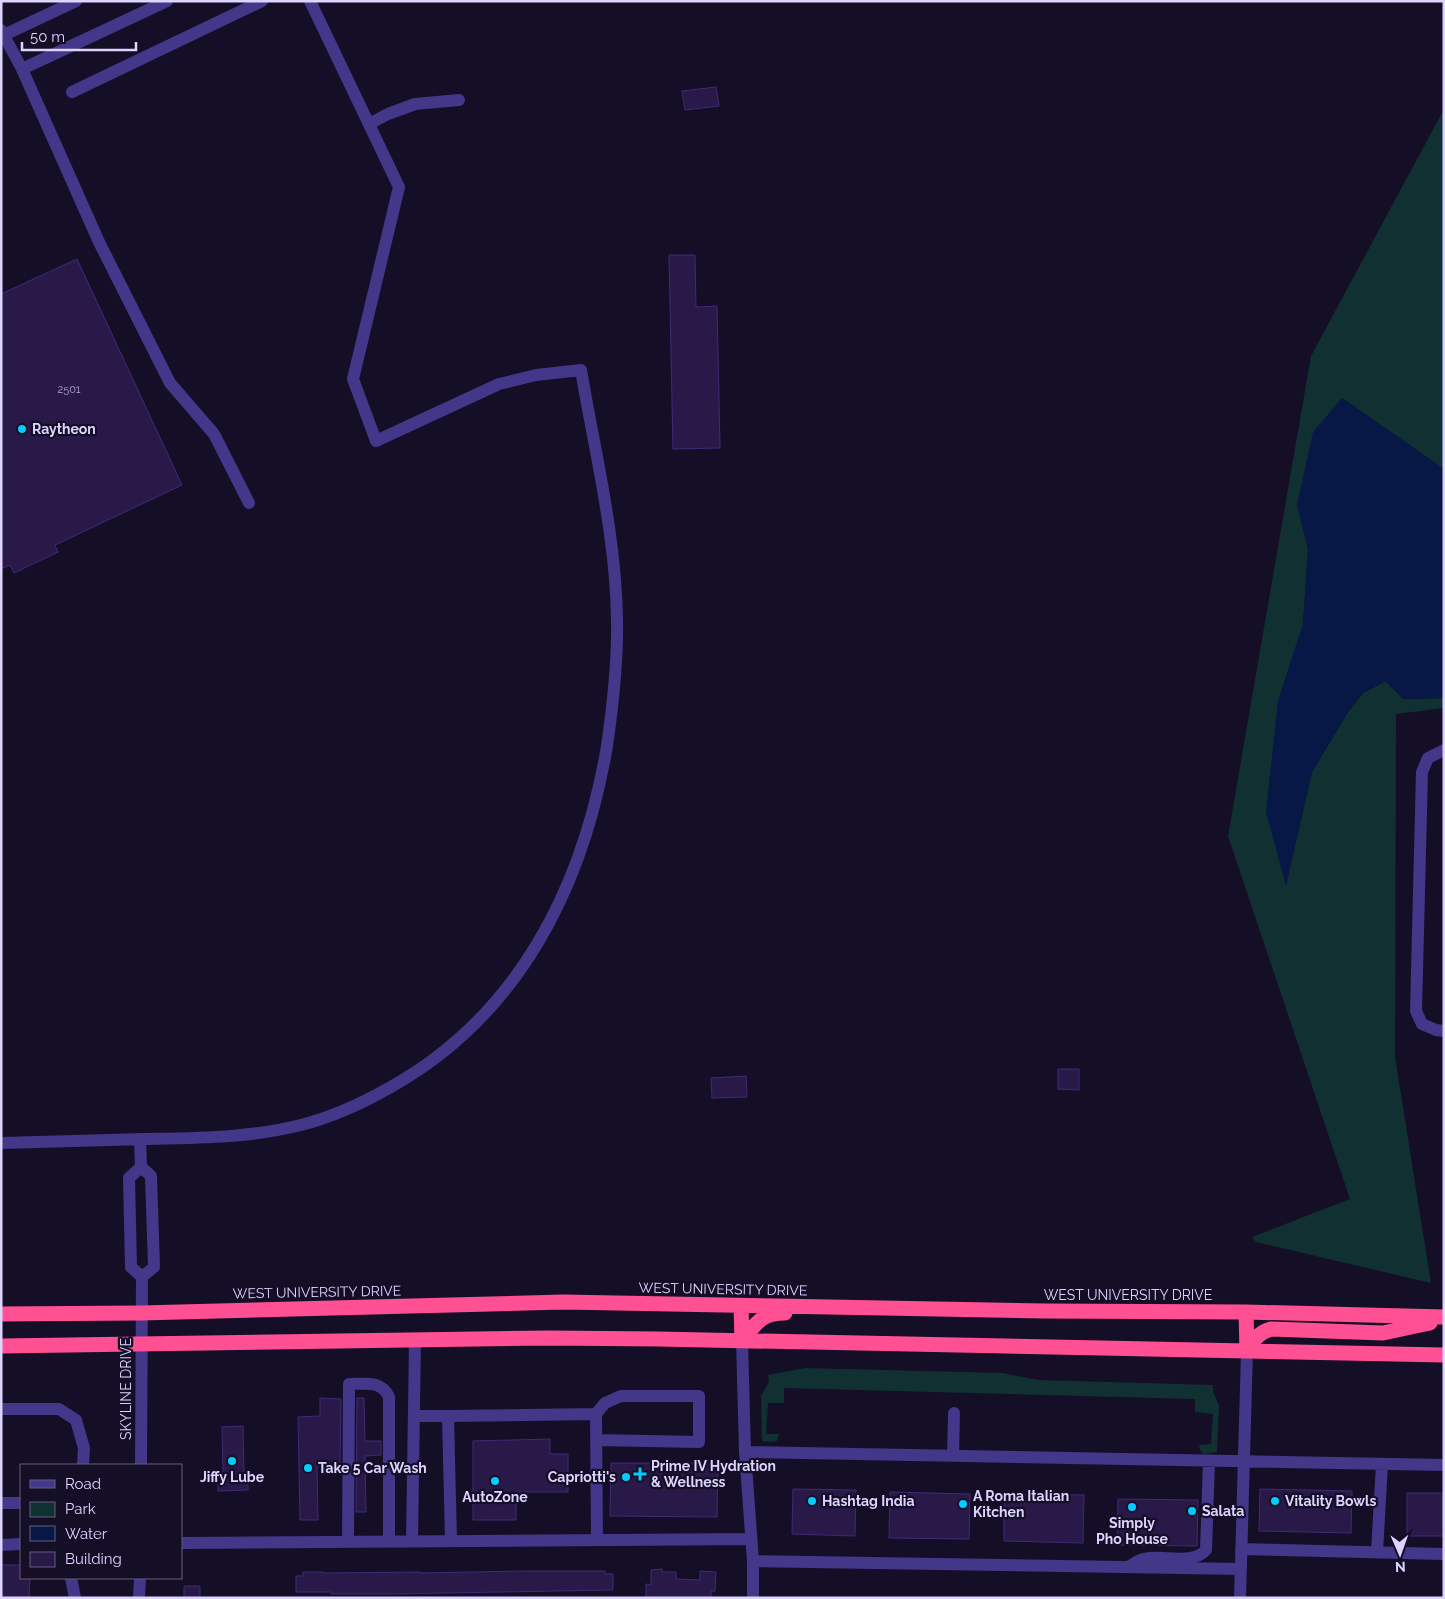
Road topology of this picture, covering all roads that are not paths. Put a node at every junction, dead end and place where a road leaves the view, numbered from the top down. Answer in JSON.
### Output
{"nodes":[{"id":1,"x":76,"y":1,"type":"edge"},
{"id":2,"x":167,"y":1,"type":"edge"},
{"id":3,"x":262,"y":1,"type":"edge"},
{"id":4,"x":310,"y":1,"type":"edge"},
{"id":5,"x":3,"y":33,"type":"edge"},
{"id":6,"x":22,"y":69,"type":"junction"},
{"id":7,"x":72,"y":92,"type":"dead end"},
{"id":8,"x":458,"y":100,"type":"dead end"},
{"id":9,"x":368,"y":124,"type":"junction"},
{"id":10,"x":249,"y":503,"type":"dead end"},
{"id":11,"x":1444,"y":750,"type":"edge"},
{"id":12,"x":1444,"y":1031,"type":"edge"},
{"id":13,"x":140,"y":1139,"type":"junction"},
{"id":14,"x":1,"y":1143,"type":"edge"},
{"id":15,"x":141,"y":1166,"type":"junction"},
{"id":16,"x":142,"y":1277,"type":"junction"},
{"id":17,"x":741,"y":1306,"type":"junction"},
{"id":18,"x":976,"y":1310,"type":"junction"},
{"id":19,"x":1246,"y":1312,"type":"junction"},
{"id":20,"x":142,"y":1313,"type":"junction"},
{"id":21,"x":1,"y":1314,"type":"edge"},
{"id":22,"x":1444,"y":1319,"type":"edge"},
{"id":23,"x":742,"y":1340,"type":"junction"},
{"id":24,"x":415,"y":1341,"type":"junction"},
{"id":25,"x":142,"y":1344,"type":"junction"},
{"id":26,"x":1,"y":1346,"type":"edge"},
{"id":27,"x":1247,"y":1350,"type":"junction"},
{"id":28,"x":1444,"y":1354,"type":"edge"},
{"id":29,"x":1,"y":1409,"type":"edge"},
{"id":30,"x":954,"y":1413,"type":"dead end"},
{"id":31,"x":596,"y":1414,"type":"junction"},
{"id":32,"x":414,"y":1416,"type":"junction"},
{"id":33,"x":448,"y":1416,"type":"junction"},
{"id":34,"x":596,"y":1440,"type":"junction"},
{"id":35,"x":745,"y":1452,"type":"junction"},
{"id":36,"x":953,"y":1456,"type":"junction"},
{"id":37,"x":1209,"y":1461,"type":"junction"},
{"id":38,"x":1244,"y":1462,"type":"junction"},
{"id":39,"x":83,"y":1464,"type":"edge"},
{"id":40,"x":141,"y":1464,"type":"edge"},
{"id":41,"x":1382,"y":1464,"type":"junction"},
{"id":42,"x":1444,"y":1465,"type":"edge"},
{"id":43,"x":1,"y":1503,"type":"edge"},
{"id":44,"x":20,"y":1503,"type":"edge"},
{"id":45,"x":751,"y":1539,"type":"junction"},
{"id":46,"x":597,"y":1540,"type":"junction"},
{"id":47,"x":412,"y":1541,"type":"junction"},
{"id":48,"x":451,"y":1541,"type":"junction"},
{"id":49,"x":348,"y":1542,"type":"junction"},
{"id":50,"x":389,"y":1542,"type":"junction"},
{"id":51,"x":182,"y":1543,"type":"edge"},
{"id":52,"x":20,"y":1544,"type":"edge"},
{"id":53,"x":1,"y":1545,"type":"edge"},
{"id":54,"x":1241,"y":1549,"type":"junction"},
{"id":55,"x":1377,"y":1552,"type":"junction"},
{"id":56,"x":1444,"y":1554,"type":"edge"},
{"id":57,"x":753,"y":1561,"type":"junction"},
{"id":58,"x":1128,"y":1567,"type":"junction"},
{"id":59,"x":1241,"y":1569,"type":"junction"},
{"id":60,"x":71,"y":1579,"type":"edge"},
{"id":61,"x":140,"y":1579,"type":"edge"},
{"id":62,"x":75,"y":1598,"type":"edge"},
{"id":63,"x":139,"y":1598,"type":"edge"},
{"id":64,"x":753,"y":1598,"type":"edge"},
{"id":65,"x":1240,"y":1598,"type":"edge"}],
"edges":[{"from":1,"to":5,"type":"street"},
{"from":2,"to":6,"type":"street"},
{"from":3,"to":7,"type":"street"},
{"from":4,"to":9,"type":"street"},
{"from":5,"to":6,"type":"street"},
{"from":6,"to":10,"type":"street"},
{"from":8,"to":9,"type":"street"},
{"from":9,"to":13,"type":"street"},
{"from":11,"to":12,"type":"street"},
{"from":13,"to":14,"type":"street"},
{"from":13,"to":15,"type":"street"},
{"from":15,"to":16,"type":"street"},
{"from":15,"to":16,"type":"street"},
{"from":16,"to":20,"type":"street","name":"SKYLINE DRIVE"},
{"from":17,"to":18,"type":"highway","name":"WEST UNIVERSITY DRIVE"},
{"from":17,"to":20,"type":"highway","name":"WEST UNIVERSITY DRIVE"},
{"from":17,"to":23,"type":"highway"},
{"from":18,"to":19,"type":"highway","name":"WEST UNIVERSITY DRIVE"},
{"from":18,"to":23,"type":"highway"},
{"from":19,"to":22,"type":"highway","name":"WEST UNIVERSITY DRIVE"},
{"from":19,"to":27,"type":"highway"},
{"from":20,"to":21,"type":"highway","name":"WEST UNIVERSITY DRIVE"},
{"from":20,"to":25,"type":"street","name":"SKYLINE DRIVE"},
{"from":22,"to":27,"type":"highway"},
{"from":23,"to":24,"type":"highway"},
{"from":23,"to":27,"type":"highway"},
{"from":23,"to":35,"type":"street"},
{"from":24,"to":25,"type":"highway"},
{"from":24,"to":32,"type":"street"},
{"from":25,"to":26,"type":"highway"},
{"from":25,"to":40,"type":"street","name":"SKYLINE DRIVE"},
{"from":27,"to":28,"type":"highway"},
{"from":27,"to":38,"type":"street"},
{"from":29,"to":39,"type":"street"},
{"from":30,"to":36,"type":"street"},
{"from":31,"to":33,"type":"street"},
{"from":31,"to":34,"type":"street"},
{"from":31,"to":34,"type":"street"},
{"from":32,"to":33,"type":"street"},
{"from":32,"to":47,"type":"street"},
{"from":33,"to":48,"type":"street"},
{"from":34,"to":46,"type":"street"},
{"from":35,"to":36,"type":"street"},
{"from":35,"to":45,"type":"street"},
{"from":36,"to":37,"type":"street"},
{"from":37,"to":38,"type":"street"},
{"from":37,"to":58,"type":"street"},
{"from":38,"to":41,"type":"street"},
{"from":38,"to":54,"type":"street"},
{"from":41,"to":42,"type":"street"},
{"from":41,"to":55,"type":"street"},
{"from":43,"to":44,"type":"street"},
{"from":45,"to":46,"type":"street"},
{"from":45,"to":57,"type":"street"},
{"from":46,"to":48,"type":"street"},
{"from":47,"to":48,"type":"street"},
{"from":47,"to":50,"type":"street"},
{"from":49,"to":50,"type":"street"},
{"from":49,"to":50,"type":"street"},
{"from":49,"to":51,"type":"street"},
{"from":52,"to":53,"type":"street"},
{"from":54,"to":55,"type":"street"},
{"from":54,"to":59,"type":"street"},
{"from":55,"to":56,"type":"street"},
{"from":57,"to":58,"type":"street"},
{"from":57,"to":64,"type":"street"},
{"from":58,"to":59,"type":"street"},
{"from":59,"to":65,"type":"street"},
{"from":60,"to":62,"type":"street"},
{"from":61,"to":63,"type":"street"}]}
